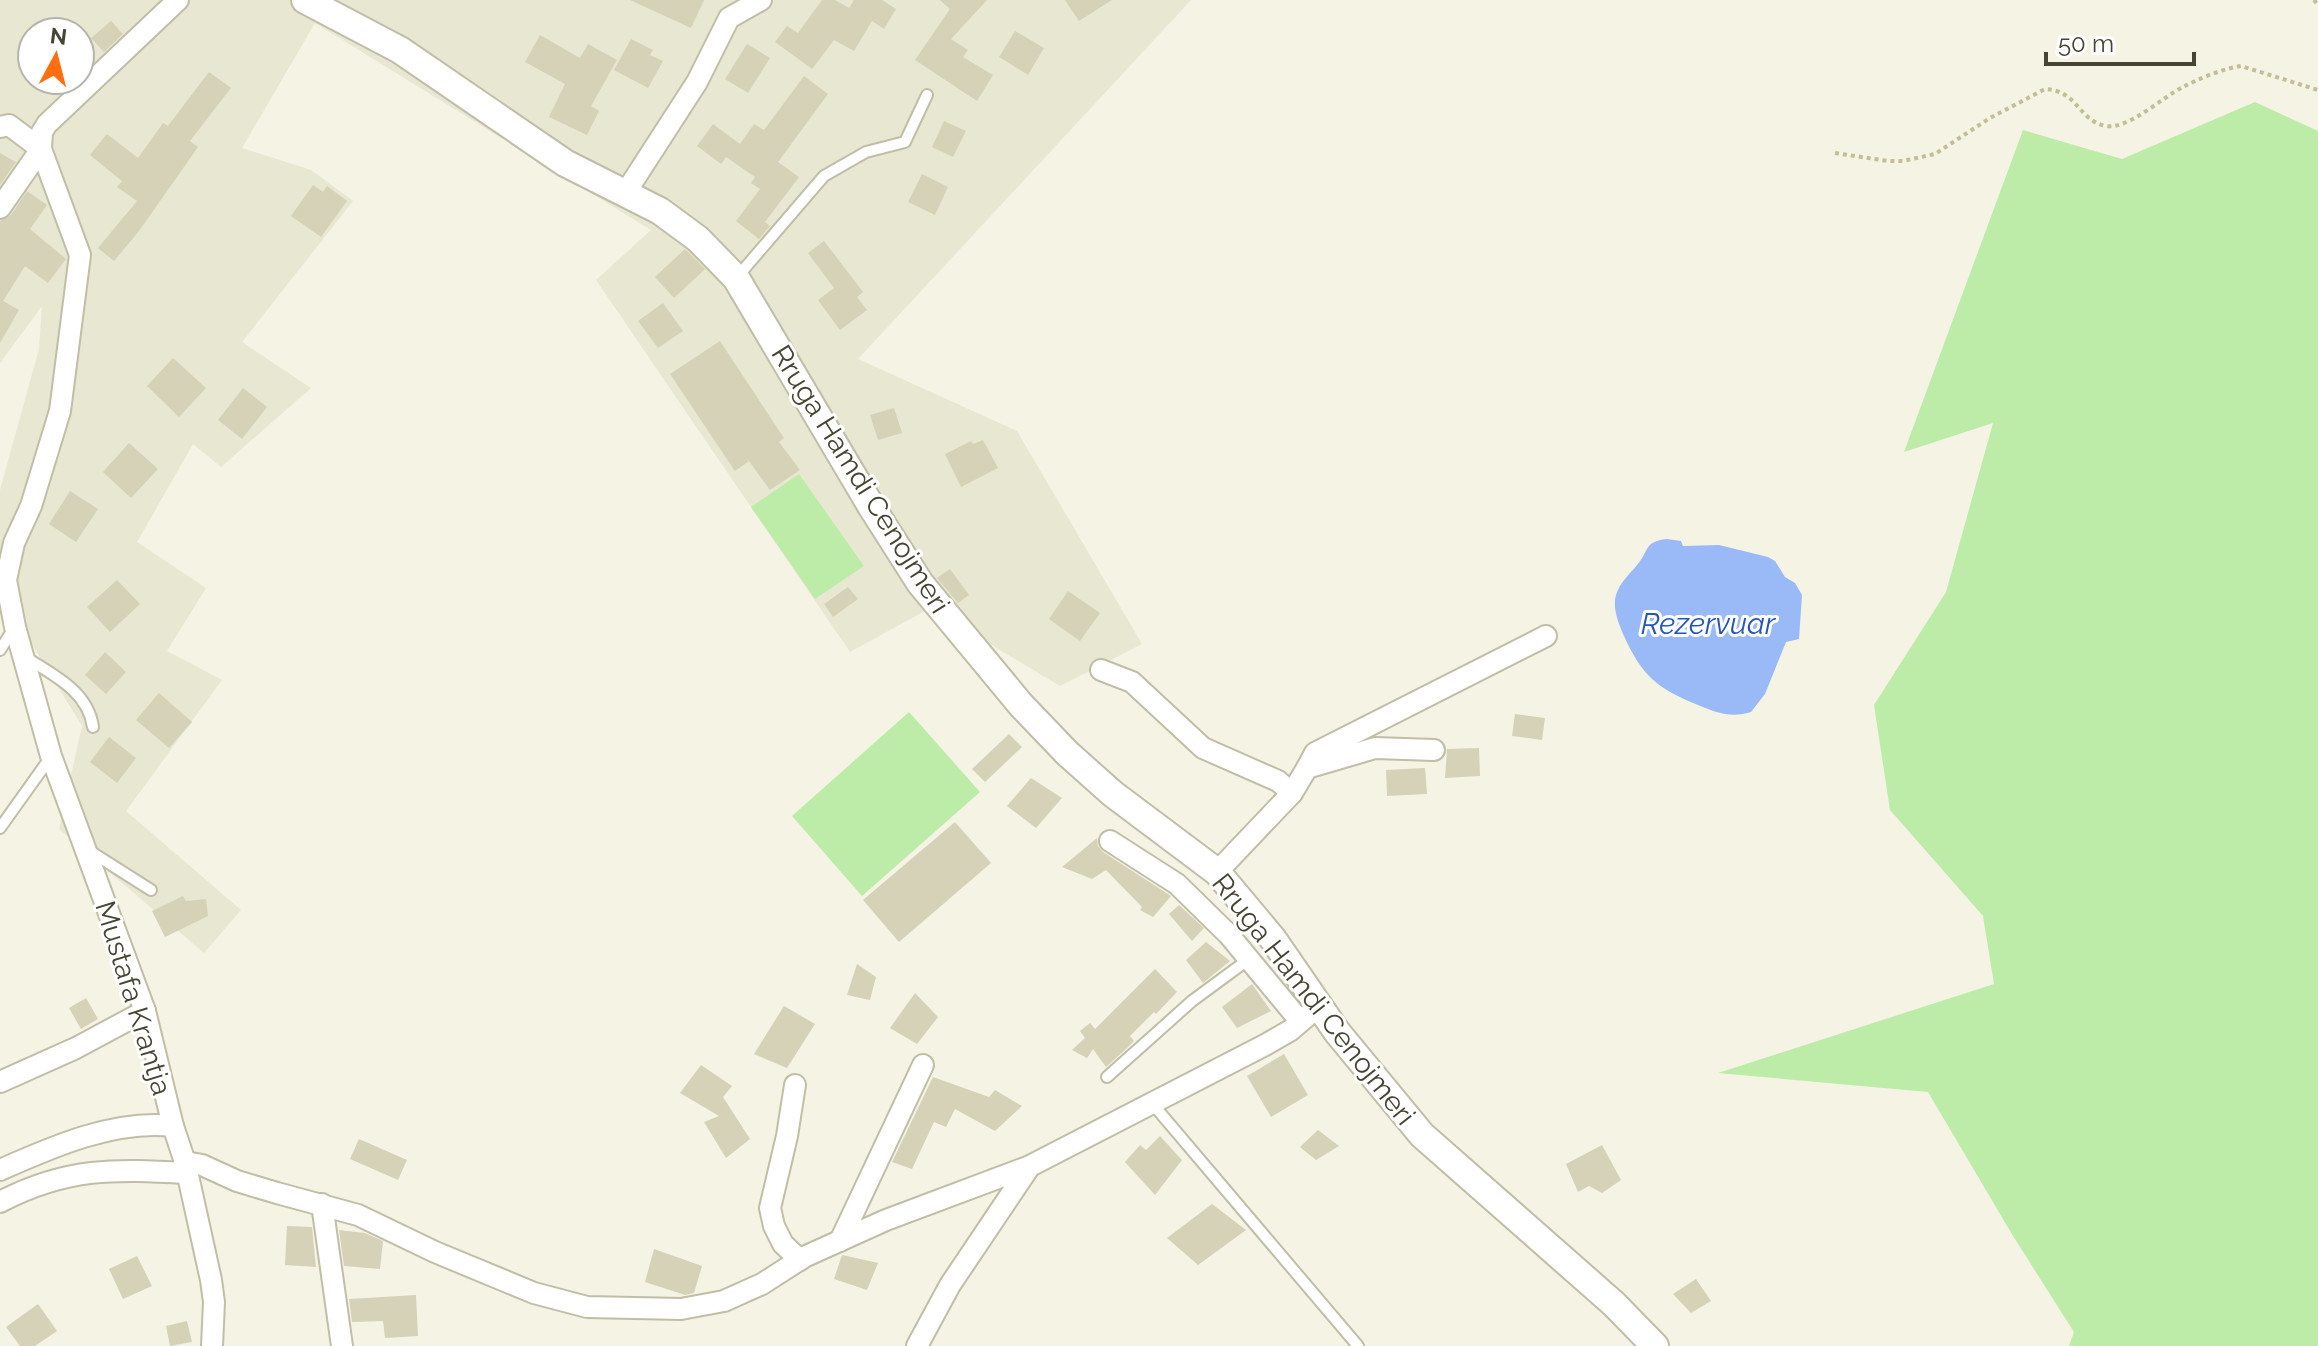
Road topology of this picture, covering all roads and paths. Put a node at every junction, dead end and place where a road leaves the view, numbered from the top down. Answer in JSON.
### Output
{"nodes":[{"id":1,"x":178,"y":0,"type":"edge"},
{"id":2,"x":305,"y":0,"type":"edge"},
{"id":3,"x":761,"y":0,"type":"edge"},
{"id":4,"x":2314,"y":0,"type":"edge"},
{"id":5,"x":2318,"y":5,"type":"edge"},
{"id":6,"x":2318,"y":90,"type":"edge"},
{"id":7,"x":927,"y":95,"type":"dead end"},
{"id":8,"x":0,"y":127,"type":"edge"},
{"id":9,"x":41,"y":149,"type":"junction"},
{"id":10,"x":1835,"y":153,"type":"dead end"},
{"id":11,"x":624,"y":195,"type":"junction"},
{"id":12,"x":0,"y":208,"type":"edge"},
{"id":13,"x":736,"y":278,"type":"junction"},
{"id":14,"x":3,"y":583,"type":"edge"},
{"id":15,"x":15,"y":627,"type":"junction"},
{"id":16,"x":1546,"y":636,"type":"dead end"},
{"id":17,"x":0,"y":650,"type":"edge"},
{"id":18,"x":24,"y":656,"type":"junction"},
{"id":19,"x":1101,"y":670,"type":"dead end"},
{"id":20,"x":93,"y":727,"type":"dead end"},
{"id":21,"x":1434,"y":750,"type":"dead end"},
{"id":22,"x":51,"y":756,"type":"junction"},
{"id":23,"x":1307,"y":768,"type":"junction"},
{"id":24,"x":1292,"y":793,"type":"junction"},
{"id":25,"x":0,"y":828,"type":"edge"},
{"id":26,"x":1110,"y":841,"type":"dead end"},
{"id":27,"x":87,"y":849,"type":"junction"},
{"id":28,"x":1217,"y":872,"type":"junction"},
{"id":29,"x":151,"y":890,"type":"dead end"},
{"id":30,"x":1249,"y":959,"type":"junction"},
{"id":31,"x":145,"y":1011,"type":"junction"},
{"id":32,"x":1310,"y":1014,"type":"junction"},
{"id":33,"x":923,"y":1065,"type":"dead end"},
{"id":34,"x":1107,"y":1077,"type":"dead end"},
{"id":35,"x":0,"y":1082,"type":"edge"},
{"id":36,"x":795,"y":1085,"type":"dead end"},
{"id":37,"x":1151,"y":1102,"type":"junction"},
{"id":38,"x":173,"y":1126,"type":"junction"},
{"id":39,"x":1030,"y":1166,"type":"junction"},
{"id":40,"x":187,"y":1167,"type":"junction"},
{"id":41,"x":0,"y":1170,"type":"edge"},
{"id":42,"x":0,"y":1202,"type":"edge"},
{"id":43,"x":322,"y":1204,"type":"junction"},
{"id":44,"x":840,"y":1241,"type":"junction"},
{"id":45,"x":800,"y":1260,"type":"junction"},
{"id":46,"x":212,"y":1346,"type":"edge"},
{"id":47,"x":342,"y":1346,"type":"edge"},
{"id":48,"x":917,"y":1346,"type":"edge"},
{"id":49,"x":1358,"y":1346,"type":"edge"},
{"id":50,"x":1655,"y":1346,"type":"edge"}],
"edges":[{"from":1,"to":9,"type":"street"},
{"from":2,"to":11,"type":"street","name":"Rruga Hamdi Cenojmeri"},
{"from":3,"to":11,"type":"street"},
{"from":4,"to":5,"type":"path"},
{"from":6,"to":10,"type":"path"},
{"from":7,"to":13,"type":"lane"},
{"from":8,"to":9,"type":"street"},
{"from":9,"to":12,"type":"street"},
{"from":9,"to":14,"type":"street"},
{"from":11,"to":13,"type":"street","name":"Rruga Hamdi Cenojmeri"},
{"from":13,"to":28,"type":"street","name":"Rruga Hamdi Cenojmeri"},
{"from":14,"to":15,"type":"street","name":"Mustafa Krantja"},
{"from":15,"to":17,"type":"lane"},
{"from":15,"to":18,"type":"street","name":"Mustafa Krantja"},
{"from":16,"to":23,"type":"street"},
{"from":18,"to":20,"type":"lane"},
{"from":18,"to":22,"type":"street","name":"Mustafa Krantja"},
{"from":19,"to":24,"type":"street"},
{"from":21,"to":23,"type":"street"},
{"from":22,"to":25,"type":"lane"},
{"from":22,"to":27,"type":"street","name":"Mustafa Krantja"},
{"from":23,"to":24,"type":"street"},
{"from":24,"to":28,"type":"street"},
{"from":26,"to":30,"type":"street"},
{"from":27,"to":29,"type":"lane"},
{"from":27,"to":31,"type":"street","name":"Mustafa Krantja"},
{"from":28,"to":32,"type":"street","name":"Rruga Hamdi Cenojmeri"},
{"from":30,"to":32,"type":"street"},
{"from":30,"to":34,"type":"lane"},
{"from":31,"to":35,"type":"street"},
{"from":31,"to":38,"type":"street","name":"Mustafa Krantja"},
{"from":32,"to":37,"type":"street"},
{"from":32,"to":50,"type":"street","name":"Rruga Hamdi Cenojmeri"},
{"from":33,"to":44,"type":"street"},
{"from":36,"to":45,"type":"street"},
{"from":37,"to":39,"type":"street"},
{"from":37,"to":49,"type":"lane"},
{"from":38,"to":40,"type":"street","name":"Mustafa Krantja"},
{"from":38,"to":41,"type":"street"},
{"from":39,"to":44,"type":"street"},
{"from":39,"to":48,"type":"street"},
{"from":40,"to":42,"type":"street"},
{"from":40,"to":43,"type":"street"},
{"from":40,"to":46,"type":"street","name":"Mustafa Krantja"},
{"from":43,"to":45,"type":"street"},
{"from":43,"to":47,"type":"street"},
{"from":44,"to":45,"type":"street"}]}
